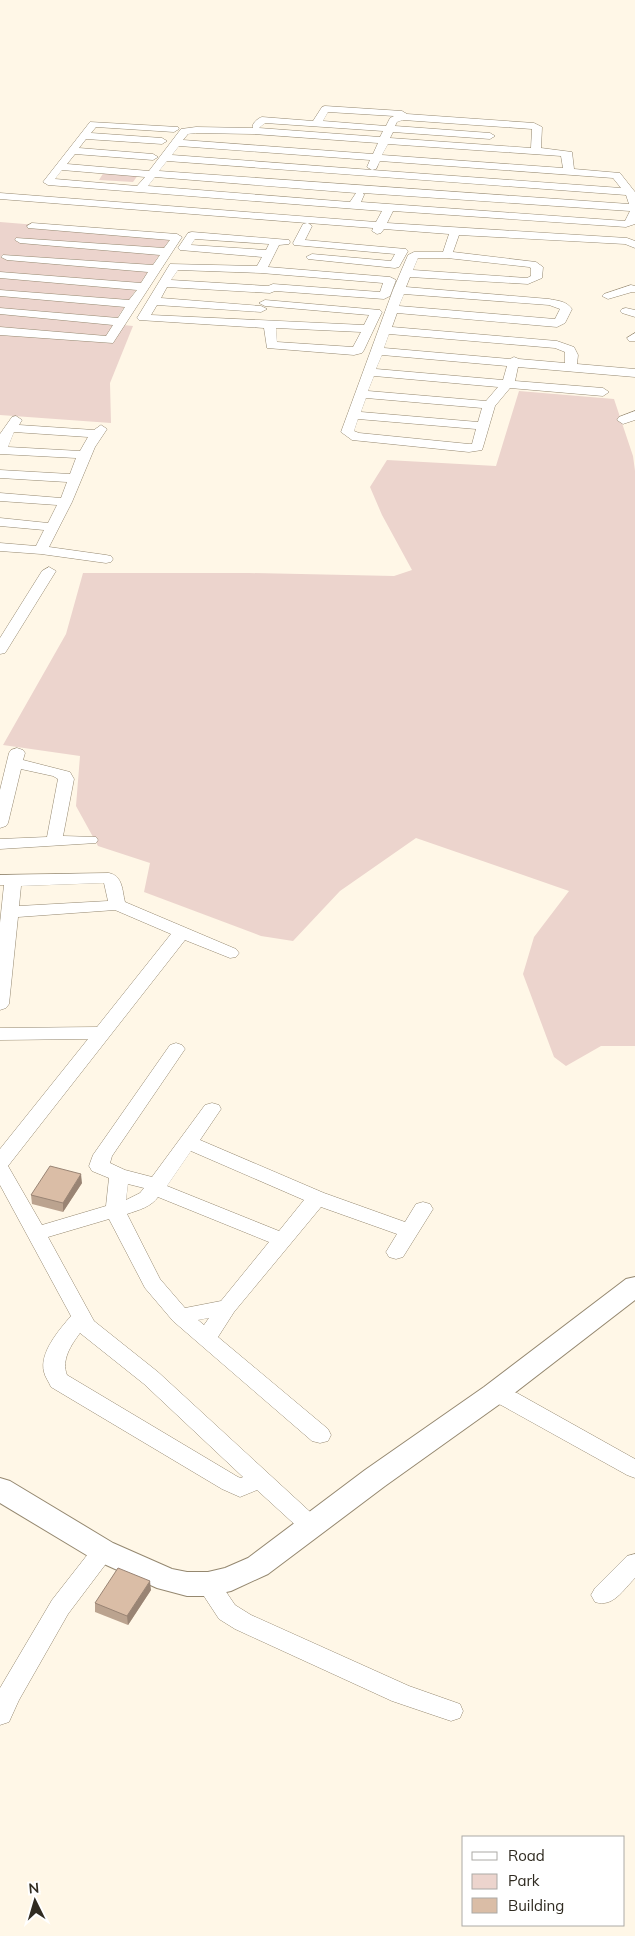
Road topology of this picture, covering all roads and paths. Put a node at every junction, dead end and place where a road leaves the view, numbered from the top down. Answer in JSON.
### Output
{"nodes":[{"id":1,"x":400,"y":117,"type":"junction"},
{"id":2,"x":316,"y":124,"type":"junction"},
{"id":3,"x":174,"y":129,"type":"dead end"},
{"id":4,"x":389,"y":129,"type":"junction"},
{"id":5,"x":252,"y":131,"type":"junction"},
{"id":6,"x":83,"y":136,"type":"junction"},
{"id":7,"x":496,"y":136,"type":"dead end"},
{"id":8,"x":162,"y":141,"type":"dead end"},
{"id":9,"x":382,"y":141,"type":"junction"},
{"id":10,"x":176,"y":143,"type":"junction"},
{"id":11,"x":72,"y":151,"type":"junction"},
{"id":12,"x":536,"y":151,"type":"junction"},
{"id":13,"x":159,"y":157,"type":"junction"},
{"id":14,"x":376,"y":158,"type":"junction"},
{"id":15,"x":60,"y":167,"type":"junction"},
{"id":16,"x":568,"y":171,"type":"junction"},
{"id":17,"x":369,"y":173,"type":"junction"},
{"id":18,"x":152,"y":174,"type":"junction"},
{"id":19,"x":109,"y":187,"type":"junction"},
{"id":20,"x":140,"y":188,"type":"junction"},
{"id":21,"x":362,"y":190,"type":"junction"},
{"id":22,"x":630,"y":192,"type":"junction"},
{"id":23,"x":0,"y":196,"type":"edge"},
{"id":24,"x":0,"y":203,"type":"edge"},
{"id":25,"x":48,"y":203,"type":"junction"},
{"id":26,"x":102,"y":205,"type":"junction"},
{"id":27,"x":354,"y":205,"type":"junction"},
{"id":28,"x":389,"y":208,"type":"junction"},
{"id":29,"x":635,"y":208,"type":"edge"},
{"id":30,"x":32,"y":226,"type":"junction"},
{"id":31,"x":307,"y":226,"type":"junction"},
{"id":32,"x":378,"y":228,"type":"junction"},
{"id":33,"x":454,"y":234,"type":"junction"},
{"id":34,"x":20,"y":240,"type":"junction"},
{"id":35,"x":276,"y":242,"type":"junction"},
{"id":36,"x":298,"y":243,"type":"junction"},
{"id":37,"x":318,"y":244,"type":"junction"},
{"id":38,"x":635,"y":246,"type":"edge"},
{"id":39,"x":167,"y":252,"type":"junction"},
{"id":40,"x":269,"y":254,"type":"junction"},
{"id":41,"x":447,"y":255,"type":"junction"},
{"id":42,"x":8,"y":257,"type":"junction"},
{"id":43,"x":312,"y":258,"type":"junction"},
{"id":44,"x":0,"y":266,"type":"edge"},
{"id":45,"x":156,"y":269,"type":"junction"},
{"id":46,"x":260,"y":270,"type":"junction"},
{"id":47,"x":281,"y":272,"type":"junction"},
{"id":48,"x":304,"y":273,"type":"junction"},
{"id":49,"x":406,"y":273,"type":"junction"},
{"id":50,"x":0,"y":275,"type":"edge"},
{"id":51,"x":164,"y":283,"type":"junction"},
{"id":52,"x":144,"y":286,"type":"junction"},
{"id":53,"x":271,"y":288,"type":"junction"},
{"id":54,"x":399,"y":290,"type":"junction"},
{"id":55,"x":635,"y":290,"type":"edge"},
{"id":56,"x":0,"y":293,"type":"edge"},
{"id":57,"x":608,"y":296,"type":"dead end"},
{"id":58,"x":153,"y":301,"type":"junction"},
{"id":59,"x":133,"y":304,"type":"junction"},
{"id":60,"x":263,"y":306,"type":"junction"},
{"id":61,"x":392,"y":309,"type":"junction"},
{"id":62,"x":0,"y":311,"type":"edge"},
{"id":63,"x":121,"y":322,"type":"junction"},
{"id":64,"x":255,"y":324,"type":"junction"},
{"id":65,"x":270,"y":324,"type":"junction"},
{"id":66,"x":367,"y":330,"type":"junction"},
{"id":67,"x":384,"y":330,"type":"junction"},
{"id":68,"x":0,"y":331,"type":"edge"},
{"id":69,"x":376,"y":351,"type":"junction"},
{"id":70,"x":514,"y":361,"type":"junction"},
{"id":71,"x":635,"y":362,"type":"edge"},
{"id":72,"x":571,"y":365,"type":"junction"},
{"id":73,"x":369,"y":372,"type":"junction"},
{"id":74,"x":635,"y":373,"type":"edge"},
{"id":75,"x":508,"y":383,"type":"junction"},
{"id":76,"x":603,"y":392,"type":"dead end"},
{"id":77,"x":360,"y":394,"type":"junction"},
{"id":78,"x":489,"y":405,"type":"junction"},
{"id":79,"x":353,"y":415,"type":"junction"},
{"id":80,"x":483,"y":426,"type":"junction"},
{"id":81,"x":1,"y":450,"type":"edge"},
{"id":82,"x":86,"y":456,"type":"junction"},
{"id":83,"x":0,"y":462,"type":"edge"},
{"id":84,"x":0,"y":474,"type":"edge"},
{"id":85,"x":74,"y":478,"type":"junction"},
{"id":86,"x":0,"y":497,"type":"edge"},
{"id":87,"x":65,"y":502,"type":"junction"},
{"id":88,"x":0,"y":522,"type":"edge"},
{"id":89,"x":52,"y":526,"type":"junction"},
{"id":90,"x":0,"y":547,"type":"edge"},
{"id":91,"x":41,"y":550,"type":"junction"},
{"id":92,"x":106,"y":559,"type":"dead end"},
{"id":93,"x":49,"y":571,"type":"dead end"},
{"id":94,"x":0,"y":650,"type":"edge"},
{"id":95,"x":0,"y":823,"type":"edge"},
{"id":96,"x":90,"y":840,"type":"dead end"},
{"id":97,"x":54,"y":841,"type":"junction"},
{"id":98,"x":0,"y":844,"type":"edge"},
{"id":99,"x":6,"y":880,"type":"edge"},
{"id":100,"x":117,"y":905,"type":"junction"},
{"id":101,"x":10,"y":912,"type":"junction"},
{"id":102,"x":182,"y":932,"type":"junction"},
{"id":103,"x":4,"y":949,"type":"edge"},
{"id":104,"x":230,"y":953,"type":"dead end"},
{"id":105,"x":1,"y":995,"type":"edge"},
{"id":106,"x":102,"y":1033,"type":"junction"},
{"id":107,"x":0,"y":1034,"type":"edge"},
{"id":108,"x":176,"y":1048,"type":"dead end"},
{"id":109,"x":212,"y":1109,"type":"dead end"},
{"id":110,"x":188,"y":1142,"type":"junction"},
{"id":111,"x":0,"y":1162,"type":"edge"},
{"id":112,"x":0,"y":1169,"type":"edge"},
{"id":113,"x":119,"y":1175,"type":"junction"},
{"id":114,"x":156,"y":1186,"type":"junction"},
{"id":115,"x":317,"y":1198,"type":"junction"},
{"id":116,"x":423,"y":1209,"type":"dead end"},
{"id":117,"x":115,"y":1210,"type":"junction"},
{"id":118,"x":408,"y":1231,"type":"junction"},
{"id":119,"x":37,"y":1233,"type":"junction"},
{"id":120,"x":283,"y":1240,"type":"junction"},
{"id":121,"x":396,"y":1252,"type":"dead end"},
{"id":122,"x":635,"y":1286,"type":"edge"},
{"id":123,"x":226,"y":1307,"type":"junction"},
{"id":124,"x":180,"y":1316,"type":"junction"},
{"id":125,"x":82,"y":1317,"type":"junction"},
{"id":126,"x":206,"y":1339,"type":"junction"},
{"id":127,"x":494,"y":1394,"type":"junction"},
{"id":128,"x":320,"y":1435,"type":"dead end"},
{"id":129,"x":635,"y":1469,"type":"edge"},
{"id":130,"x":257,"y":1477,"type":"junction"},
{"id":131,"x":0,"y":1489,"type":"edge"},
{"id":132,"x":311,"y":1526,"type":"junction"},
{"id":133,"x":103,"y":1551,"type":"junction"},
{"id":134,"x":635,"y":1564,"type":"edge"},
{"id":135,"x":208,"y":1584,"type":"junction"},
{"id":136,"x":603,"y":1595,"type":"dead end"},
{"id":137,"x":450,"y":1711,"type":"dead end"},
{"id":138,"x":0,"y":1715,"type":"edge"}],
"edges":[{"from":1,"to":2,"type":"street"},
{"from":1,"to":4,"type":"street"},
{"from":1,"to":12,"type":"street"},
{"from":2,"to":4,"type":"street"},
{"from":2,"to":5,"type":"street"},
{"from":3,"to":6,"type":"street"},
{"from":4,"to":7,"type":"street"},
{"from":4,"to":9,"type":"street"},
{"from":5,"to":9,"type":"street"},
{"from":5,"to":10,"type":"street"},
{"from":6,"to":8,"type":"street"},
{"from":6,"to":11,"type":"street"},
{"from":9,"to":12,"type":"street"},
{"from":9,"to":14,"type":"street"},
{"from":10,"to":13,"type":"street"},
{"from":10,"to":14,"type":"street"},
{"from":11,"to":13,"type":"street"},
{"from":11,"to":15,"type":"street"},
{"from":12,"to":16,"type":"street"},
{"from":13,"to":17,"type":"street"},
{"from":13,"to":18,"type":"street"},
{"from":14,"to":16,"type":"street"},
{"from":14,"to":17,"type":"street"},
{"from":15,"to":18,"type":"street"},
{"from":15,"to":19,"type":"street"},
{"from":16,"to":22,"type":"street"},
{"from":17,"to":21,"type":"street"},
{"from":17,"to":22,"type":"street"},
{"from":18,"to":20,"type":"street"},
{"from":18,"to":21,"type":"street"},
{"from":19,"to":20,"type":"street"},
{"from":19,"to":26,"type":"street"},
{"from":20,"to":27,"type":"street"},
{"from":21,"to":27,"type":"street"},
{"from":21,"to":29,"type":"street"},
{"from":22,"to":29,"type":"street"},
{"from":23,"to":25,"type":"street"},
{"from":24,"to":25,"type":"street"},
{"from":25,"to":26,"type":"street"},
{"from":25,"to":30,"type":"street"},
{"from":26,"to":31,"type":"street"},
{"from":26,"to":32,"type":"street"},
{"from":27,"to":28,"type":"street"},
{"from":28,"to":29,"type":"street"},
{"from":28,"to":32,"type":"street"},
{"from":30,"to":34,"type":"street"},
{"from":30,"to":39,"type":"street"},
{"from":31,"to":32,"type":"street"},
{"from":31,"to":36,"type":"street"},
{"from":32,"to":33,"type":"street"},
{"from":33,"to":38,"type":"street"},
{"from":33,"to":41,"type":"street"},
{"from":34,"to":39,"type":"street"},
{"from":34,"to":42,"type":"street"},
{"from":35,"to":36,"type":"street"},
{"from":35,"to":40,"type":"street"},
{"from":35,"to":40,"type":"street"},
{"from":36,"to":37,"type":"street"},
{"from":37,"to":43,"type":"street"},
{"from":37,"to":43,"type":"street"},
{"from":39,"to":45,"type":"street"},
{"from":40,"to":46,"type":"street"},
{"from":41,"to":49,"type":"street"},
{"from":41,"to":49,"type":"street"},
{"from":42,"to":44,"type":"street"},
{"from":42,"to":45,"type":"street"},
{"from":43,"to":48,"type":"street"},
{"from":45,"to":52,"type":"street"},
{"from":46,"to":47,"type":"street"},
{"from":46,"to":51,"type":"street"},
{"from":47,"to":48,"type":"street"},
{"from":47,"to":53,"type":"street"},
{"from":48,"to":53,"type":"street"},
{"from":49,"to":54,"type":"street"},
{"from":50,"to":52,"type":"street"},
{"from":51,"to":53,"type":"street"},
{"from":51,"to":58,"type":"street"},
{"from":52,"to":59,"type":"street"},
{"from":53,"to":60,"type":"street"},
{"from":54,"to":61,"type":"street"},
{"from":54,"to":61,"type":"street"},
{"from":55,"to":57,"type":"street"},
{"from":56,"to":59,"type":"street"},
{"from":58,"to":60,"type":"street"},
{"from":58,"to":64,"type":"street"},
{"from":59,"to":63,"type":"street"},
{"from":60,"to":64,"type":"street"},
{"from":60,"to":66,"type":"street"},
{"from":61,"to":67,"type":"street"},
{"from":62,"to":63,"type":"street"},
{"from":63,"to":68,"type":"street"},
{"from":64,"to":65,"type":"street"},
{"from":65,"to":66,"type":"street"},
{"from":65,"to":66,"type":"street"},
{"from":67,"to":69,"type":"street"},
{"from":67,"to":72,"type":"street"},
{"from":69,"to":70,"type":"street"},
{"from":69,"to":73,"type":"street"},
{"from":70,"to":72,"type":"street"},
{"from":70,"to":75,"type":"street"},
{"from":71,"to":72,"type":"street"},
{"from":72,"to":74,"type":"street"},
{"from":73,"to":75,"type":"street"},
{"from":73,"to":77,"type":"street"},
{"from":75,"to":76,"type":"street"},
{"from":75,"to":78,"type":"street"},
{"from":77,"to":78,"type":"street"},
{"from":77,"to":79,"type":"street"},
{"from":78,"to":80,"type":"street"},
{"from":79,"to":80,"type":"street"},
{"from":79,"to":80,"type":"street"},
{"from":81,"to":82,"type":"street"},
{"from":81,"to":82,"type":"street"},
{"from":81,"to":83,"type":"street"},
{"from":82,"to":85,"type":"street"},
{"from":84,"to":85,"type":"street"},
{"from":85,"to":87,"type":"street"},
{"from":86,"to":87,"type":"street"},
{"from":87,"to":89,"type":"street"},
{"from":88,"to":89,"type":"street"},
{"from":89,"to":91,"type":"street"},
{"from":90,"to":91,"type":"street"},
{"from":91,"to":92,"type":"street"},
{"from":93,"to":94,"type":"street"},
{"from":95,"to":97,"type":"street"},
{"from":96,"to":97,"type":"street"},
{"from":97,"to":98,"type":"street"},
{"from":99,"to":100,"type":"street"},
{"from":99,"to":101,"type":"street"},
{"from":100,"to":101,"type":"street"},
{"from":100,"to":102,"type":"street"},
{"from":101,"to":103,"type":"street"},
{"from":102,"to":104,"type":"street"},
{"from":102,"to":106,"type":"street"},
{"from":103,"to":105,"type":"street"},
{"from":106,"to":107,"type":"street"},
{"from":106,"to":111,"type":"street"},
{"from":108,"to":113,"type":"street"},
{"from":109,"to":110,"type":"street"},
{"from":110,"to":114,"type":"street"},
{"from":110,"to":115,"type":"street"},
{"from":112,"to":119,"type":"street"},
{"from":113,"to":114,"type":"street"},
{"from":113,"to":117,"type":"street"},
{"from":114,"to":117,"type":"street"},
{"from":114,"to":120,"type":"street"},
{"from":115,"to":118,"type":"street"},
{"from":115,"to":120,"type":"street"},
{"from":116,"to":118,"type":"street"},
{"from":117,"to":119,"type":"street"},
{"from":117,"to":124,"type":"street"},
{"from":118,"to":121,"type":"street"},
{"from":119,"to":125,"type":"street"},
{"from":120,"to":123,"type":"street"},
{"from":122,"to":127,"type":"main road"},
{"from":123,"to":124,"type":"street"},
{"from":123,"to":126,"type":"street"},
{"from":124,"to":126,"type":"street"},
{"from":125,"to":130,"type":"street"},
{"from":125,"to":130,"type":"street"},
{"from":126,"to":128,"type":"street"},
{"from":127,"to":129,"type":"street"},
{"from":127,"to":132,"type":"main road"},
{"from":130,"to":132,"type":"street"},
{"from":131,"to":133,"type":"main road"},
{"from":132,"to":135,"type":"main road"},
{"from":133,"to":135,"type":"main road"},
{"from":133,"to":138,"type":"street"},
{"from":134,"to":136,"type":"street"},
{"from":135,"to":137,"type":"street"}]}
